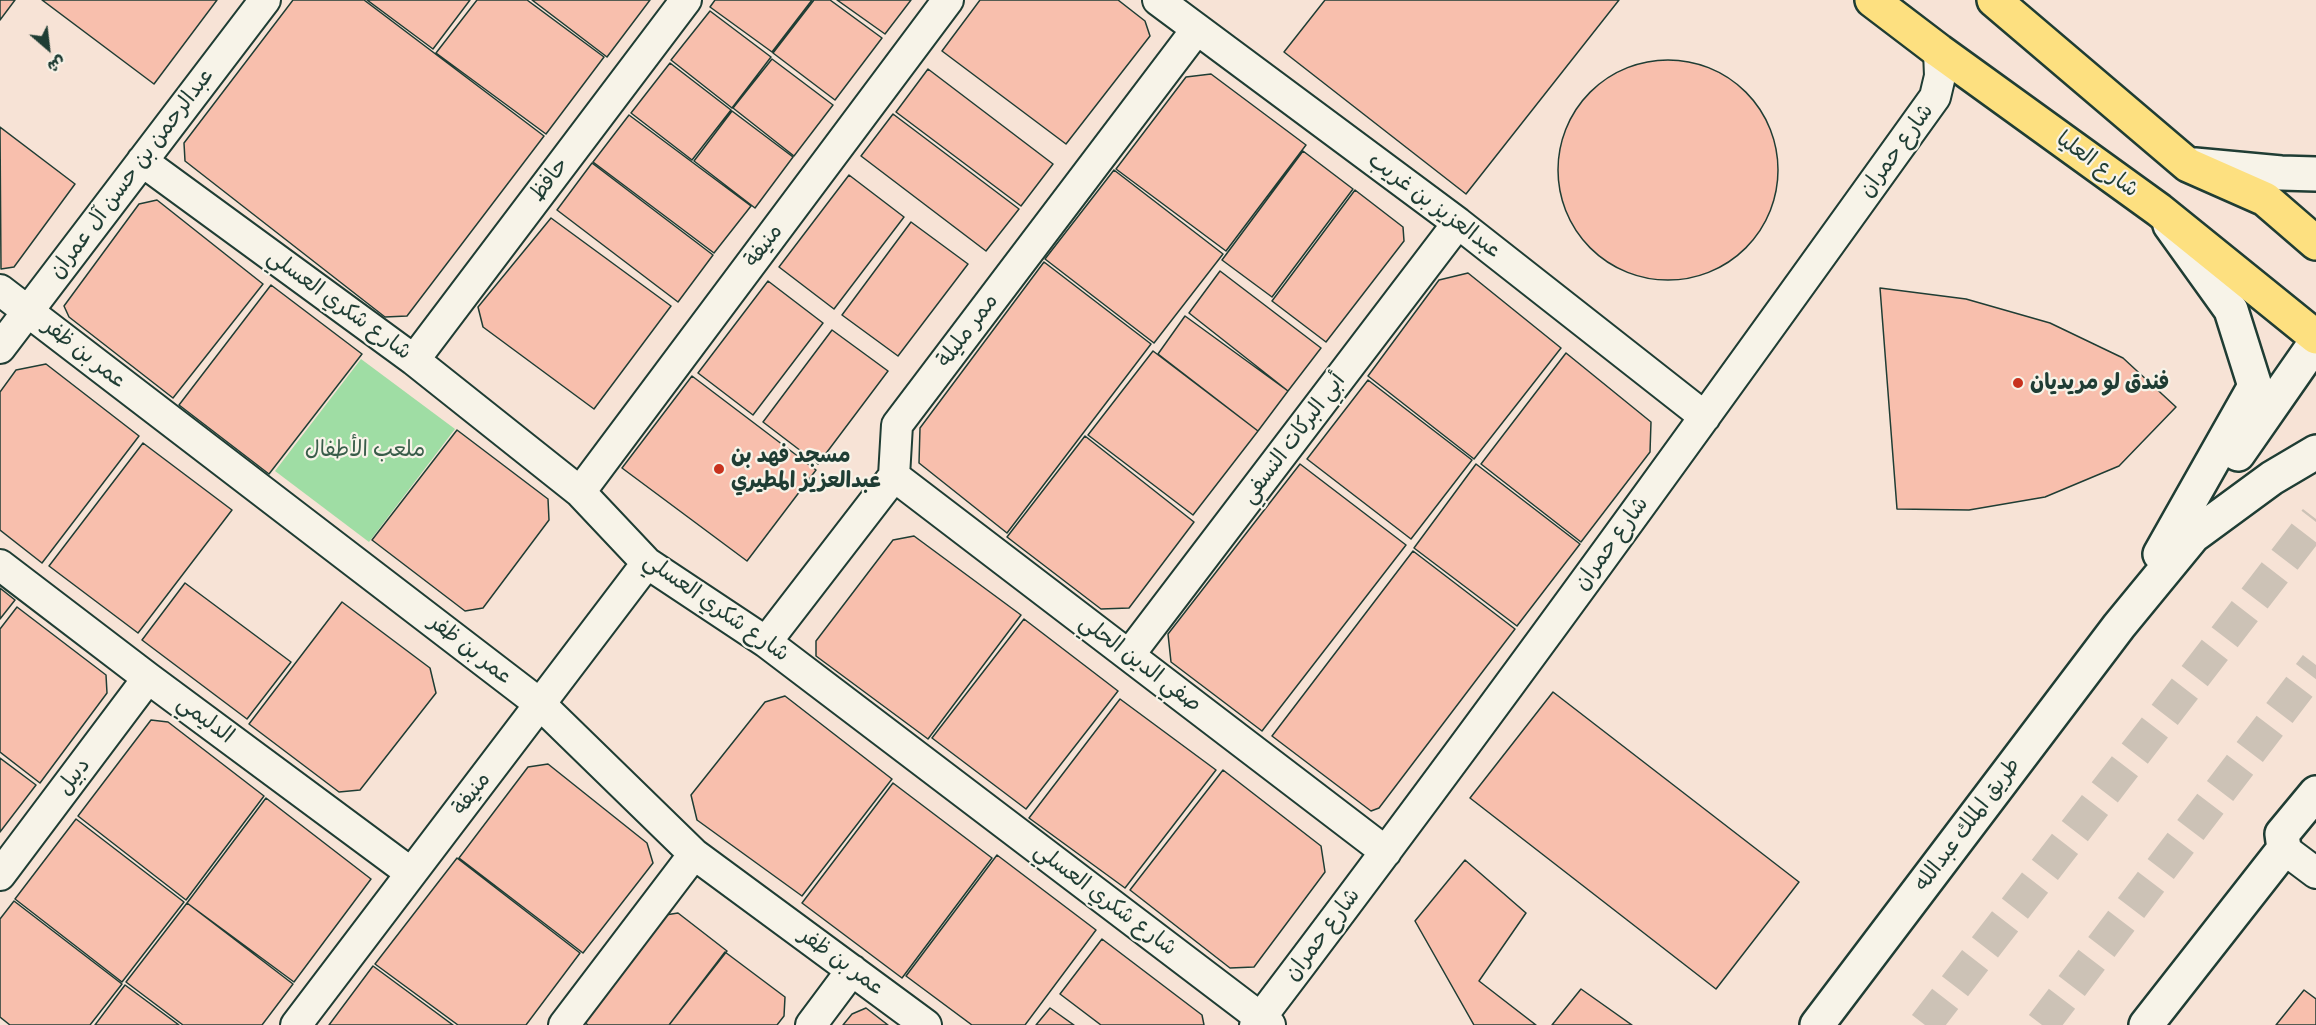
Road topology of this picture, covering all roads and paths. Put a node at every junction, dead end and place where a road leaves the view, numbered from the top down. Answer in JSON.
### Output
{"nodes":[{"id":1,"x":265,"y":0,"type":"edge"},
{"id":2,"x":686,"y":0,"type":"edge"},
{"id":3,"x":948,"y":0,"type":"edge"},
{"id":4,"x":1158,"y":0,"type":"edge"},
{"id":5,"x":1872,"y":0,"type":"edge"},
{"id":6,"x":1994,"y":0,"type":"edge"},
{"id":7,"x":1197,"y":30,"type":"junction"},
{"id":8,"x":1939,"y":51,"type":"junction"},
{"id":9,"x":142,"y":161,"type":"junction"},
{"id":10,"x":2188,"y":165,"type":"junction"},
{"id":11,"x":2316,"y":174,"type":"edge"},
{"id":12,"x":2159,"y":210,"type":"junction"},
{"id":13,"x":1458,"y":223,"type":"junction"},
{"id":14,"x":2316,"y":243,"type":"edge"},
{"id":15,"x":0,"y":290,"type":"edge"},
{"id":16,"x":28,"y":310,"type":"junction"},
{"id":17,"x":2316,"y":337,"type":"edge"},
{"id":18,"x":2316,"y":342,"type":"edge"},
{"id":19,"x":0,"y":348,"type":"edge"},
{"id":20,"x":414,"y":360,"type":"junction"},
{"id":21,"x":1705,"y":417,"type":"junction"},
{"id":22,"x":2316,"y":452,"type":"edge"},
{"id":23,"x":894,"y":476,"type":"junction"},
{"id":24,"x":580,"y":492,"type":"junction"},
{"id":25,"x":647,"y":563,"type":"junction"},
{"id":26,"x":0,"y":565,"type":"edge"},
{"id":27,"x":2119,"y":626,"type":"junction"},
{"id":28,"x":766,"y":642,"type":"junction"},
{"id":29,"x":1129,"y":655,"type":"junction"},
{"id":30,"x":148,"y":678,"type":"junction"},
{"id":31,"x":540,"y":704,"type":"junction"},
{"id":32,"x":2316,"y":793,"type":"edge"},
{"id":33,"x":2284,"y":849,"type":"junction"},
{"id":34,"x":1386,"y":852,"type":"junction"},
{"id":35,"x":694,"y":854,"type":"junction"},
{"id":36,"x":411,"y":873,"type":"junction"},
{"id":37,"x":2316,"y":873,"type":"edge"},
{"id":38,"x":0,"y":875,"type":"edge"},
{"id":39,"x":852,"y":970,"type":"junction"},
{"id":40,"x":1262,"y":1022,"type":"edge"},
{"id":41,"x":296,"y":1025,"type":"edge"},
{"id":42,"x":564,"y":1025,"type":"edge"},
{"id":43,"x":811,"y":1025,"type":"edge"},
{"id":44,"x":926,"y":1025,"type":"edge"},
{"id":45,"x":1817,"y":1025,"type":"edge"},
{"id":46,"x":2146,"y":1025,"type":"edge"}],
"edges":[{"from":1,"to":9,"type":"street","name":"عبدالرحمن بن حسن آل عمران"},
{"from":2,"to":20,"type":"street","name":"حافظ"},
{"from":3,"to":24,"type":"street","name":"منيفة"},
{"from":4,"to":7,"type":"street","name":"عبدالعزيز بن غريب"},
{"from":5,"to":8,"type":"main road","name":"شارع العليا"},
{"from":6,"to":10,"type":"main road"},
{"from":7,"to":13,"type":"street","name":"عبدالعزيز بن غريب"},
{"from":7,"to":23,"type":"street","name":"ممر مليلة"},
{"from":8,"to":12,"type":"main road","name":"شارع العليا"},
{"from":8,"to":21,"type":"street","name":"شارع حمران"},
{"from":9,"to":16,"type":"street","name":"عبدالرحمن بن حسن آل عمران"},
{"from":9,"to":20,"type":"street","name":"شارع شكري العسلي"},
{"from":10,"to":11,"type":"main road"},
{"from":10,"to":14,"type":"main road"},
{"from":12,"to":17,"type":"main road","name":"شارع العليا"},
{"from":12,"to":27,"type":"main road"},
{"from":13,"to":21,"type":"street","name":"عبدالعزيز بن غريب"},
{"from":13,"to":29,"type":"street","name":"أبي البركات النسفي"},
{"from":15,"to":16,"type":"street","name":"عمر بن ظفر"},
{"from":16,"to":19,"type":"street","name":"عبدالرحمن بن حسن آل عمران"},
{"from":16,"to":31,"type":"street","name":"عمر بن ظفر"},
{"from":18,"to":27,"type":"main road"},
{"from":20,"to":24,"type":"street","name":"شارع شكري العسلي"},
{"from":21,"to":34,"type":"street","name":"شارع حمران"},
{"from":22,"to":27,"type":"main road"},
{"from":23,"to":28,"type":"street"},
{"from":23,"to":29,"type":"street","name":"صفي الدين الحلي"},
{"from":24,"to":25,"type":"street","name":"شارع شكري العسلي"},
{"from":25,"to":28,"type":"street","name":"شارع شكري العسلي"},
{"from":25,"to":31,"type":"street","name":"منيفة"},
{"from":26,"to":30,"type":"street","name":"الدليمي"},
{"from":27,"to":45,"type":"main road","name":"طريق الملك عبدالله"},
{"from":28,"to":40,"type":"street","name":"شارع شكري العسلي"},
{"from":29,"to":34,"type":"street","name":"صفي الدين الحلي"},
{"from":30,"to":36,"type":"street","name":"الدليمي"},
{"from":30,"to":38,"type":"street","name":"دبيل"},
{"from":31,"to":35,"type":"street","name":"عمر بن ظفر"},
{"from":31,"to":36,"type":"street","name":"منيفة"},
{"from":32,"to":33,"type":"main road"},
{"from":33,"to":37,"type":"street"},
{"from":33,"to":46,"type":"main road"},
{"from":34,"to":40,"type":"street","name":"شارع حمران"},
{"from":35,"to":39,"type":"street","name":"عمر بن ظفر"},
{"from":35,"to":42,"type":"street"},
{"from":36,"to":41,"type":"street","name":"منيفة"},
{"from":39,"to":43,"type":"street"},
{"from":39,"to":44,"type":"street","name":"عمر بن ظفر"}]}
